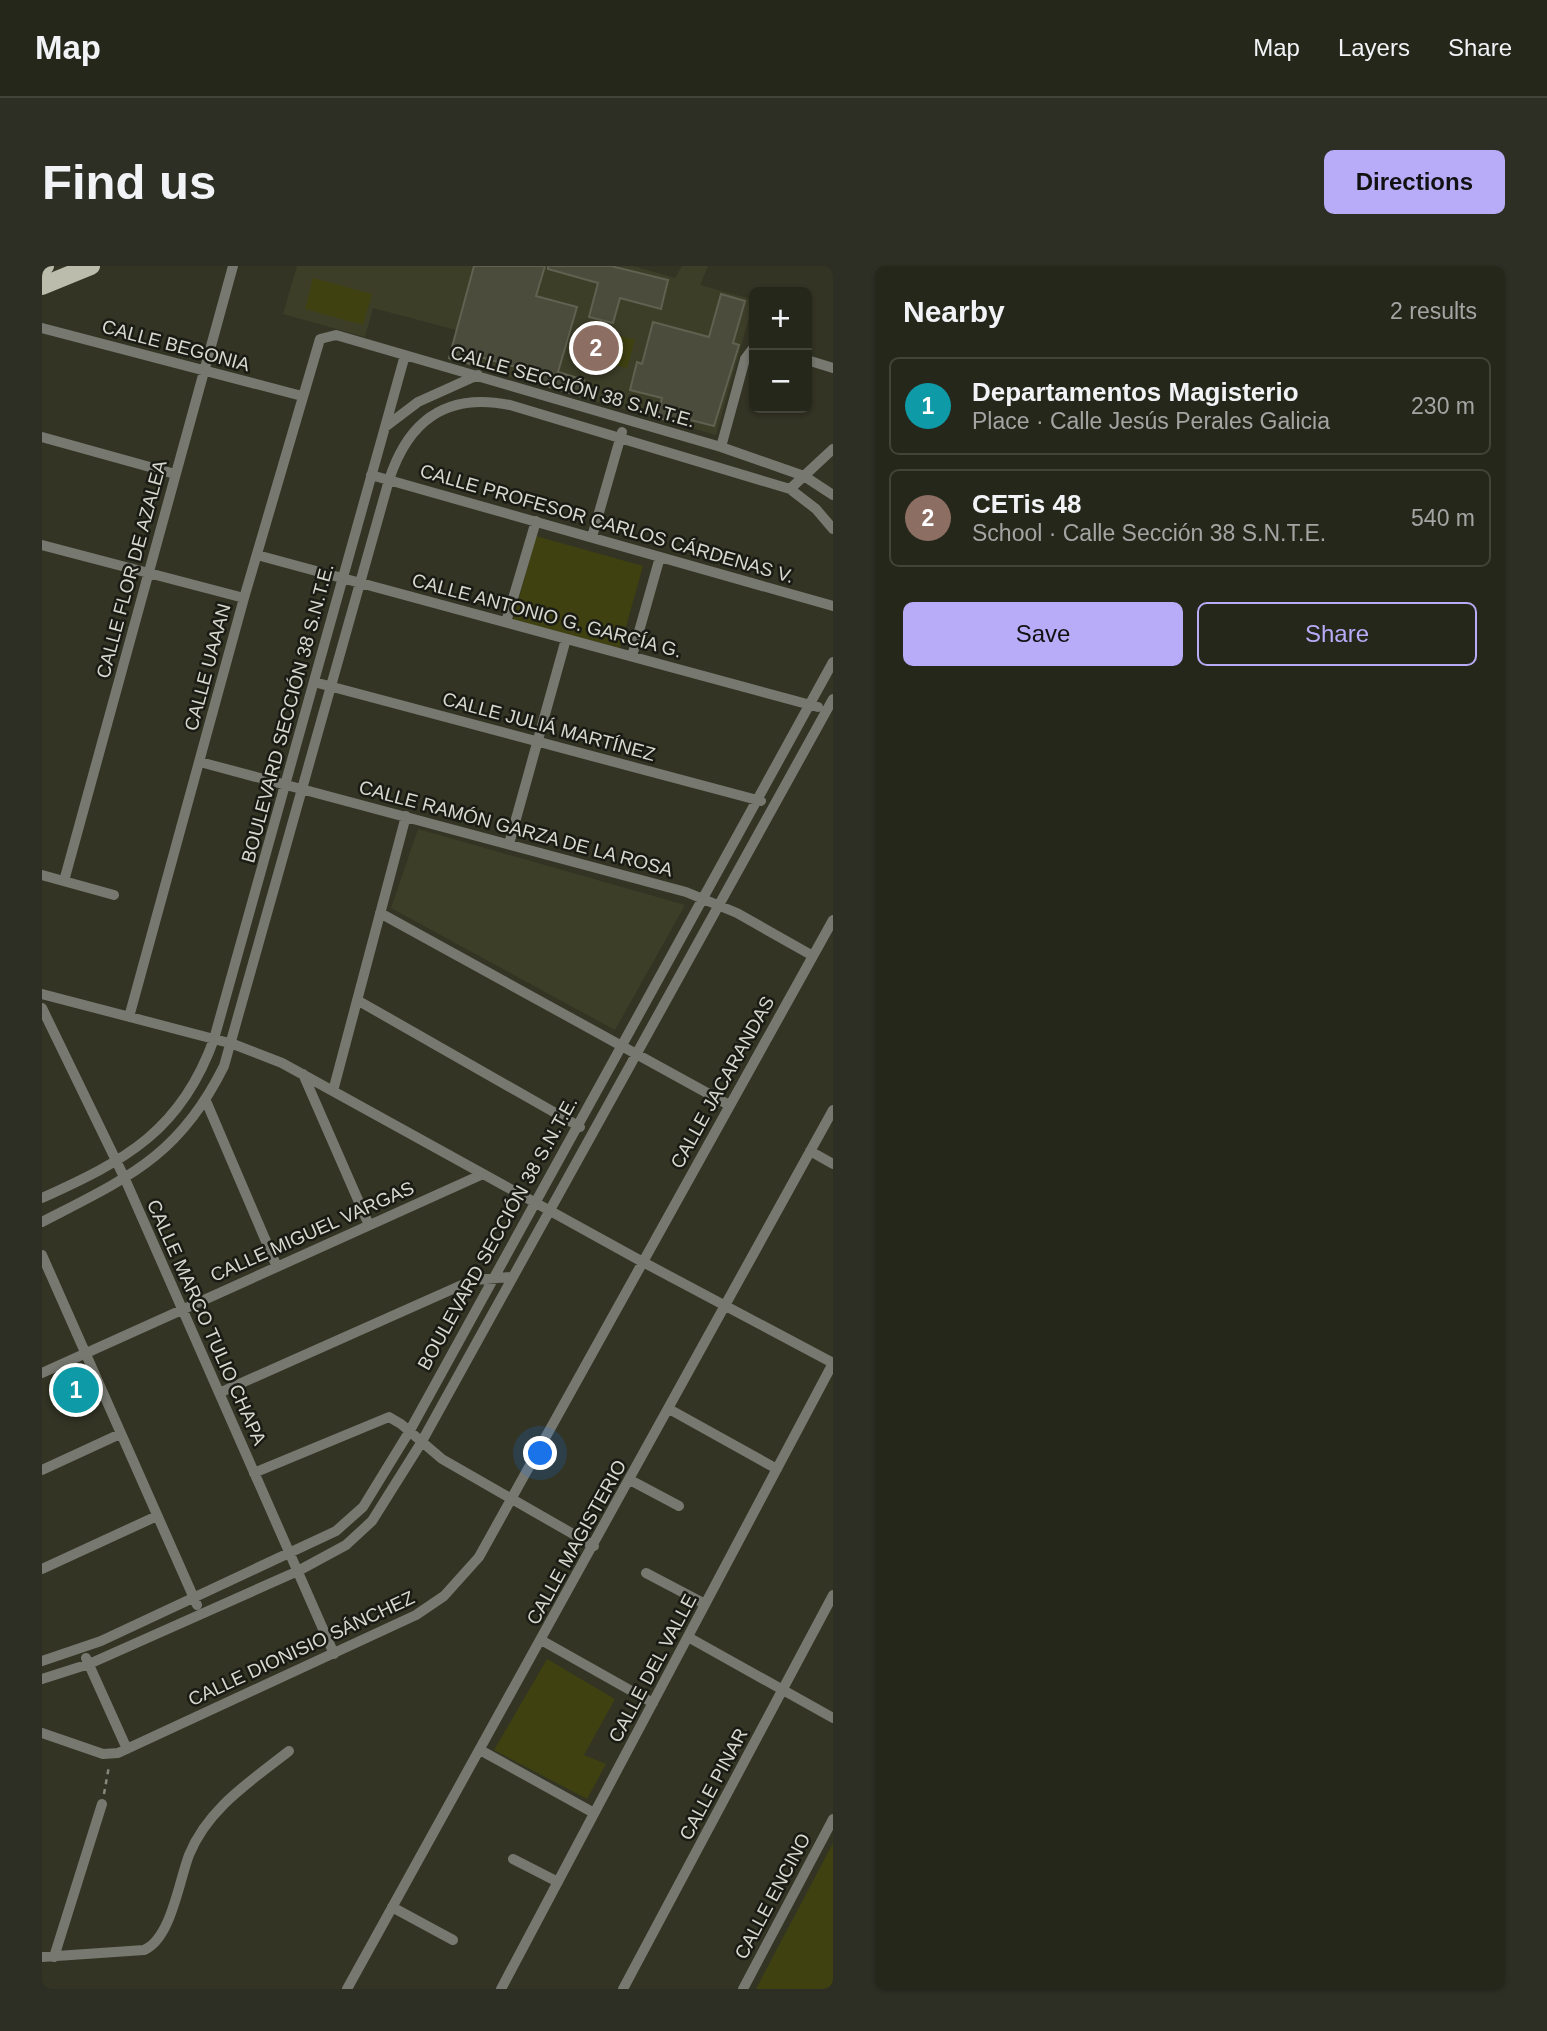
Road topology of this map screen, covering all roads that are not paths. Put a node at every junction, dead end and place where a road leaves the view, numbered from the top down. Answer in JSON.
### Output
{"nodes":[{"id":1,"x":44,"y":266,"type":"edge"},
{"id":2,"x":91,"y":266,"type":"edge"},
{"id":3,"x":233,"y":266,"type":"edge"},
{"id":4,"x":42,"y":286,"type":"edge"},
{"id":5,"x":42,"y":328,"type":"edge"},
{"id":6,"x":331,"y":334,"type":"joint"},
{"id":7,"x":752,"y":350,"type":"edge"},
{"id":8,"x":405,"y":355,"type":"junction"},
{"id":9,"x":812,"y":362,"type":"edge"},
{"id":10,"x":833,"y":368,"type":"edge"},
{"id":11,"x":204,"y":370,"type":"junction"},
{"id":12,"x":478,"y":375,"type":"junction"},
{"id":13,"x":302,"y":396,"type":"junction"},
{"id":14,"x":445,"y":409,"type":"joint"},
{"id":15,"x":625,"y":419,"type":"junction"},
{"id":16,"x":385,"y":427,"type":"junction"},
{"id":17,"x":620,"y":436,"type":"junction"},
{"id":18,"x":42,"y":438,"type":"edge"},
{"id":19,"x":721,"y":447,"type":"junction"},
{"id":20,"x":833,"y":449,"type":"edge"},
{"id":21,"x":175,"y":474,"type":"junction"},
{"id":22,"x":371,"y":475,"type":"junction"},
{"id":23,"x":804,"y":476,"type":"junction"},
{"id":24,"x":389,"y":480,"type":"junction"},
{"id":25,"x":790,"y":489,"type":"junction"},
{"id":26,"x":833,"y":495,"type":"edge"},
{"id":27,"x":536,"y":521,"type":"junction"},
{"id":28,"x":833,"y":529,"type":"edge"},
{"id":29,"x":592,"y":537,"type":"junction"},
{"id":30,"x":43,"y":547,"type":"edge"},
{"id":31,"x":257,"y":555,"type":"junction"},
{"id":32,"x":660,"y":557,"type":"junction"},
{"id":33,"x":148,"y":572,"type":"junction"},
{"id":34,"x":342,"y":578,"type":"junction"},
{"id":35,"x":360,"y":583,"type":"junction"},
{"id":36,"x":244,"y":598,"type":"junction"},
{"id":37,"x":833,"y":606,"type":"edge"},
{"id":38,"x":506,"y":622,"type":"junction"},
{"id":39,"x":566,"y":639,"type":"junction"},
{"id":40,"x":632,"y":656,"type":"junction"},
{"id":41,"x":833,"y":662,"type":"edge"},
{"id":42,"x":314,"y":682,"type":"junction"},
{"id":43,"x":332,"y":686,"type":"junction"},
{"id":44,"x":833,"y":699,"type":"edge"},
{"id":45,"x":811,"y":706,"type":"junction"},
{"id":46,"x":827,"y":710,"type":"junction"},
{"id":47,"x":537,"y":741,"type":"junction"},
{"id":48,"x":200,"y":762,"type":"junction"},
{"id":49,"x":286,"y":783,"type":"junction"},
{"id":50,"x":304,"y":789,"type":"junction"},
{"id":51,"x":757,"y":800,"type":"junction"},
{"id":52,"x":774,"y":805,"type":"junction"},
{"id":53,"x":406,"y":816,"type":"junction"},
{"id":54,"x":509,"y":844,"type":"junction"},
{"id":55,"x":42,"y":875,"type":"edge"},
{"id":56,"x":64,"y":881,"type":"junction"},
{"id":57,"x":114,"y":895,"type":"dead end"},
{"id":58,"x":704,"y":898,"type":"junction"},
{"id":59,"x":719,"y":904,"type":"junction"},
{"id":60,"x":380,"y":913,"type":"junction"},
{"id":61,"x":833,"y":920,"type":"edge"},
{"id":62,"x":813,"y":956,"type":"junction"},
{"id":63,"x":42,"y":994,"type":"edge"},
{"id":64,"x":357,"y":1000,"type":"junction"},
{"id":65,"x":42,"y":1008,"type":"edge"},
{"id":66,"x":129,"y":1017,"type":"junction"},
{"id":67,"x":214,"y":1039,"type":"junction"},
{"id":68,"x":233,"y":1044,"type":"junction"},
{"id":69,"x":621,"y":1046,"type":"junction"},
{"id":70,"x":636,"y":1054,"type":"junction"},
{"id":71,"x":303,"y":1074,"type":"junction"},
{"id":72,"x":333,"y":1091,"type":"junction"},
{"id":73,"x":206,"y":1101,"type":"junction"},
{"id":74,"x":729,"y":1105,"type":"junction"},
{"id":75,"x":833,"y":1110,"type":"edge"},
{"id":76,"x":576,"y":1125,"type":"junction"},
{"id":77,"x":591,"y":1134,"type":"junction"},
{"id":78,"x":810,"y":1151,"type":"junction"},
{"id":79,"x":117,"y":1163,"type":"junction"},
{"id":80,"x":833,"y":1164,"type":"edge"},
{"id":81,"x":482,"y":1174,"type":"junction"},
{"id":82,"x":125,"y":1179,"type":"junction"},
{"id":83,"x":42,"y":1198,"type":"edge"},
{"id":84,"x":534,"y":1202,"type":"junction"},
{"id":85,"x":549,"y":1210,"type":"junction"},
{"id":86,"x":42,"y":1222,"type":"edge"},
{"id":87,"x":369,"y":1225,"type":"junction"},
{"id":88,"x":42,"y":1255,"type":"edge"},
{"id":89,"x":641,"y":1261,"type":"junction"},
{"id":90,"x":277,"y":1267,"type":"junction"},
{"id":91,"x":491,"y":1277,"type":"junction"},
{"id":92,"x":511,"y":1277,"type":"junction"},
{"id":93,"x":725,"y":1306,"type":"junction"},
{"id":94,"x":182,"y":1309,"type":"junction"},
{"id":95,"x":85,"y":1353,"type":"junction"},
{"id":96,"x":833,"y":1363,"type":"edge"},
{"id":97,"x":42,"y":1373,"type":"edge"},
{"id":98,"x":219,"y":1392,"type":"junction"},
{"id":99,"x":669,"y":1409,"type":"junction"},
{"id":100,"x":409,"y":1432,"type":"junction"},
{"id":101,"x":120,"y":1434,"type":"junction"},
{"id":102,"x":421,"y":1443,"type":"junction"},
{"id":103,"x":777,"y":1469,"type":"junction"},
{"id":104,"x":42,"y":1470,"type":"edge"},
{"id":105,"x":254,"y":1473,"type":"junction"},
{"id":106,"x":630,"y":1480,"type":"junction"},
{"id":107,"x":511,"y":1499,"type":"junction"},
{"id":108,"x":680,"y":1506,"type":"dead end"},
{"id":109,"x":157,"y":1516,"type":"junction"},
{"id":110,"x":594,"y":1546,"type":"junction"},
{"id":111,"x":290,"y":1555,"type":"junction"},
{"id":112,"x":42,"y":1569,"type":"edge"},
{"id":113,"x":298,"y":1571,"type":"junction"},
{"id":114,"x":646,"y":1573,"type":"dead end"},
{"id":115,"x":833,"y":1595,"type":"edge"},
{"id":116,"x":194,"y":1599,"type":"junction"},
{"id":117,"x":705,"y":1604,"type":"junction"},
{"id":118,"x":201,"y":1614,"type":"junction"},
{"id":119,"x":688,"y":1637,"type":"junction"},
{"id":120,"x":541,"y":1640,"type":"junction"},
{"id":121,"x":82,"y":1649,"type":"junction"},
{"id":122,"x":334,"y":1654,"type":"junction"},
{"id":123,"x":42,"y":1661,"type":"edge"},
{"id":124,"x":89,"y":1664,"type":"junction"},
{"id":125,"x":42,"y":1679,"type":"edge"},
{"id":126,"x":782,"y":1689,"type":"junction"},
{"id":127,"x":653,"y":1703,"type":"junction"},
{"id":128,"x":833,"y":1718,"type":"edge"},
{"id":129,"x":42,"y":1733,"type":"edge"},
{"id":130,"x":127,"y":1749,"type":"junction"},
{"id":131,"x":480,"y":1750,"type":"junction"},
{"id":132,"x":289,"y":1751,"type":"dead end"},
{"id":133,"x":102,"y":1804,"type":"road end"},
{"id":134,"x":594,"y":1813,"type":"junction"},
{"id":135,"x":833,"y":1819,"type":"edge"},
{"id":136,"x":513,"y":1859,"type":"dead end"},
{"id":137,"x":558,"y":1882,"type":"junction"},
{"id":138,"x":392,"y":1907,"type":"junction"},
{"id":139,"x":453,"y":1940,"type":"dead end"},
{"id":140,"x":54,"y":1957,"type":"junction"},
{"id":141,"x":42,"y":1958,"type":"edge"},
{"id":142,"x":346,"y":1989,"type":"edge"},
{"id":143,"x":501,"y":1989,"type":"edge"},
{"id":144,"x":623,"y":1989,"type":"edge"},
{"id":145,"x":743,"y":1989,"type":"edge"}],
"edges":[{"from":1,"to":4,"type":"street"},
{"from":2,"to":4,"type":"main road"},
{"from":3,"to":11,"type":"street","name":"CALLE FLOR DE AZALEA"},
{"from":5,"to":11,"type":"street","name":"CALLE BEGONIA"},
{"from":6,"to":8,"type":"street","name":"CALLE SECCIÓN 38 S.N.T.E."},
{"from":6,"to":13,"type":"street","name":"CALLE UAAAN"},
{"from":7,"to":19,"type":"street"},
{"from":8,"to":12,"type":"street","name":"CALLE SECCIÓN 38 S.N.T.E."},
{"from":8,"to":16,"type":"street","name":"BOULEVARD SECCIÓN 38 S.N.T.E."},
{"from":9,"to":10,"type":"street"},
{"from":11,"to":13,"type":"street","name":"CALLE BEGONIA"},
{"from":11,"to":21,"type":"street","name":"CALLE FLOR DE AZALEA"},
{"from":12,"to":15,"type":"street","name":"CALLE SECCIÓN 38 S.N.T.E."},
{"from":12,"to":16,"type":"street"},
{"from":13,"to":31,"type":"street","name":"CALLE UAAAN"},
{"from":14,"to":17,"type":"street","name":"CALLE SECCIÓN 38 S.N.T.E."},
{"from":14,"to":24,"type":"street","name":"BOULEVARD SECCIÓN 38 S.N.T.E."},
{"from":15,"to":17,"type":"street"},
{"from":15,"to":19,"type":"street","name":"CALLE SECCIÓN 38 S.N.T.E."},
{"from":16,"to":22,"type":"street","name":"BOULEVARD SECCIÓN 38 S.N.T.E."},
{"from":17,"to":25,"type":"street","name":"CALLE SECCIÓN 38 S.N.T.E."},
{"from":17,"to":29,"type":"street"},
{"from":18,"to":21,"type":"street"},
{"from":19,"to":23,"type":"street","name":"CALLE SECCIÓN 38 S.N.T.E."},
{"from":20,"to":23,"type":"street"},
{"from":21,"to":33,"type":"street","name":"CALLE FLOR DE AZALEA"},
{"from":22,"to":24,"type":"street","name":"CALLE PROFESOR CARLOS CÁRDENAS V."},
{"from":22,"to":34,"type":"street","name":"BOULEVARD SECCIÓN 38 S.N.T.E."},
{"from":23,"to":25,"type":"street"},
{"from":23,"to":26,"type":"street"},
{"from":24,"to":27,"type":"street","name":"CALLE PROFESOR CARLOS CÁRDENAS V."},
{"from":24,"to":35,"type":"street","name":"BOULEVARD SECCIÓN 38 S.N.T.E."},
{"from":25,"to":28,"type":"street"},
{"from":27,"to":29,"type":"street","name":"CALLE PROFESOR CARLOS CÁRDENAS V."},
{"from":27,"to":38,"type":"street"},
{"from":29,"to":32,"type":"street","name":"CALLE PROFESOR CARLOS CÁRDENAS V."},
{"from":30,"to":33,"type":"street"},
{"from":31,"to":34,"type":"street","name":"CALLE ANTONIO G. GARCÍA G."},
{"from":31,"to":36,"type":"street","name":"CALLE UAAAN"},
{"from":32,"to":37,"type":"street","name":"CALLE PROFESOR CARLOS CÁRDENAS V."},
{"from":32,"to":40,"type":"street"},
{"from":33,"to":36,"type":"street"},
{"from":33,"to":56,"type":"street","name":"CALLE FLOR DE AZALEA"},
{"from":34,"to":35,"type":"street","name":"CALLE ANTONIO G. GARCÍA G."},
{"from":34,"to":42,"type":"street","name":"BOULEVARD SECCIÓN 38 S.N.T.E."},
{"from":35,"to":38,"type":"street","name":"CALLE ANTONIO G. GARCÍA G."},
{"from":35,"to":43,"type":"street","name":"BOULEVARD SECCIÓN 38 S.N.T.E."},
{"from":36,"to":48,"type":"street","name":"CALLE UAAAN"},
{"from":38,"to":39,"type":"street","name":"CALLE ANTONIO G. GARCÍA G."},
{"from":39,"to":40,"type":"street","name":"CALLE ANTONIO G. GARCÍA G."},
{"from":39,"to":47,"type":"street"},
{"from":40,"to":45,"type":"street","name":"CALLE ANTONIO G. GARCÍA G."},
{"from":41,"to":45,"type":"street","name":"BOULEVARD SECCIÓN 38 S.N.T.E."},
{"from":42,"to":43,"type":"street","name":"CALLE JULIÁ MARTÍNEZ"},
{"from":42,"to":49,"type":"street","name":"BOULEVARD SECCIÓN 38 S.N.T.E."},
{"from":43,"to":47,"type":"street","name":"CALLE JULIÁ MARTÍNEZ"},
{"from":43,"to":50,"type":"street","name":"BOULEVARD SECCIÓN 38 S.N.T.E."},
{"from":44,"to":46,"type":"street","name":"BOULEVARD SECCIÓN 38 S.N.T.E."},
{"from":45,"to":46,"type":"street","name":"CALLE ANTONIO G. GARCÍA G."},
{"from":45,"to":51,"type":"street","name":"BOULEVARD SECCIÓN 38 S.N.T.E."},
{"from":46,"to":52,"type":"street","name":"BOULEVARD SECCIÓN 38 S.N.T.E."},
{"from":47,"to":51,"type":"street","name":"CALLE JULIÁ MARTÍNEZ"},
{"from":47,"to":54,"type":"street"},
{"from":48,"to":49,"type":"street","name":"CALLE RAMÓN GARZA DE LA ROSA"},
{"from":48,"to":66,"type":"street","name":"CALLE UAAAN"},
{"from":49,"to":50,"type":"street","name":"CALLE RAMÓN GARZA DE LA ROSA"},
{"from":49,"to":67,"type":"street","name":"BOULEVARD SECCIÓN 38 S.N.T.E."},
{"from":50,"to":53,"type":"street","name":"CALLE RAMÓN GARZA DE LA ROSA"},
{"from":50,"to":68,"type":"street","name":"BOULEVARD SECCIÓN 38 S.N.T.E."},
{"from":51,"to":52,"type":"street","name":"CALLE JULIÁ MARTÍNEZ"},
{"from":51,"to":58,"type":"street","name":"BOULEVARD SECCIÓN 38 S.N.T.E."},
{"from":52,"to":59,"type":"street","name":"BOULEVARD SECCIÓN 38 S.N.T.E."},
{"from":53,"to":54,"type":"street","name":"CALLE RAMÓN GARZA DE LA ROSA"},
{"from":53,"to":60,"type":"street"},
{"from":54,"to":58,"type":"street","name":"CALLE RAMÓN GARZA DE LA ROSA"},
{"from":55,"to":56,"type":"street"},
{"from":56,"to":57,"type":"street"},
{"from":58,"to":59,"type":"street","name":"CALLE RAMÓN GARZA DE LA ROSA"},
{"from":58,"to":69,"type":"street","name":"BOULEVARD SECCIÓN 38 S.N.T.E."},
{"from":59,"to":62,"type":"street","name":"CALLE RAMÓN GARZA DE LA ROSA"},
{"from":59,"to":70,"type":"street","name":"BOULEVARD SECCIÓN 38 S.N.T.E."},
{"from":60,"to":64,"type":"street"},
{"from":60,"to":69,"type":"street"},
{"from":61,"to":62,"type":"street","name":"CALLE JACARANDAS"},
{"from":62,"to":74,"type":"street","name":"CALLE JACARANDAS"},
{"from":63,"to":66,"type":"street"},
{"from":64,"to":72,"type":"street"},
{"from":64,"to":76,"type":"street"},
{"from":65,"to":79,"type":"street","name":"CALLE MARCO TULIO CHAPA"},
{"from":66,"to":67,"type":"street"},
{"from":67,"to":68,"type":"street"},
{"from":67,"to":79,"type":"street","name":"BOULEVARD SECCIÓN 38 S.N.T.E."},
{"from":68,"to":71,"type":"street"},
{"from":68,"to":73,"type":"street","name":"BOULEVARD SECCIÓN 38 S.N.T.E."},
{"from":69,"to":70,"type":"street"},
{"from":69,"to":76,"type":"street","name":"BOULEVARD SECCIÓN 38 S.N.T.E."},
{"from":70,"to":74,"type":"street"},
{"from":70,"to":77,"type":"street","name":"BOULEVARD SECCIÓN 38 S.N.T.E."},
{"from":71,"to":72,"type":"street"},
{"from":71,"to":87,"type":"street"},
{"from":72,"to":81,"type":"street"},
{"from":73,"to":82,"type":"street","name":"BOULEVARD SECCIÓN 38 S.N.T.E."},
{"from":73,"to":90,"type":"street"},
{"from":74,"to":89,"type":"street","name":"CALLE JACARANDAS"},
{"from":75,"to":78,"type":"street","name":"CALLE MAGISTERIO"},
{"from":76,"to":77,"type":"street"},
{"from":76,"to":84,"type":"street","name":"BOULEVARD SECCIÓN 38 S.N.T.E."},
{"from":77,"to":85,"type":"street","name":"BOULEVARD SECCIÓN 38 S.N.T.E."},
{"from":78,"to":80,"type":"street"},
{"from":78,"to":93,"type":"street","name":"CALLE MAGISTERIO"},
{"from":79,"to":82,"type":"street","name":"CALLE MARCO TULIO CHAPA"},
{"from":79,"to":83,"type":"street","name":"BOULEVARD SECCIÓN 38 S.N.T.E."},
{"from":81,"to":84,"type":"street"},
{"from":81,"to":87,"type":"street","name":"CALLE MIGUEL VARGAS"},
{"from":82,"to":86,"type":"street","name":"BOULEVARD SECCIÓN 38 S.N.T.E."},
{"from":82,"to":94,"type":"street","name":"CALLE MARCO TULIO CHAPA"},
{"from":84,"to":85,"type":"street"},
{"from":84,"to":91,"type":"street","name":"BOULEVARD SECCIÓN 38 S.N.T.E."},
{"from":85,"to":89,"type":"street"},
{"from":85,"to":92,"type":"street","name":"BOULEVARD SECCIÓN 38 S.N.T.E."},
{"from":87,"to":90,"type":"street","name":"CALLE MIGUEL VARGAS"},
{"from":88,"to":95,"type":"street"},
{"from":89,"to":93,"type":"street"},
{"from":89,"to":107,"type":"street","name":"CALLE DIONISIO SÁNCHEZ"},
{"from":90,"to":94,"type":"street","name":"CALLE MIGUEL VARGAS"},
{"from":91,"to":92,"type":"street"},
{"from":91,"to":98,"type":"street"},
{"from":91,"to":100,"type":"street","name":"BOULEVARD SECCIÓN 38 S.N.T.E."},
{"from":92,"to":102,"type":"street","name":"BOULEVARD SECCIÓN 38 S.N.T.E."},
{"from":93,"to":96,"type":"street"},
{"from":93,"to":99,"type":"street","name":"CALLE MAGISTERIO"},
{"from":94,"to":95,"type":"street","name":"CALLE MIGUEL VARGAS"},
{"from":94,"to":98,"type":"street","name":"CALLE MARCO TULIO CHAPA"},
{"from":95,"to":97,"type":"street","name":"CALLE MIGUEL VARGAS"},
{"from":95,"to":101,"type":"street"},
{"from":96,"to":103,"type":"street","name":"CALLE DEL VALLE"},
{"from":98,"to":105,"type":"street","name":"CALLE MARCO TULIO CHAPA"},
{"from":99,"to":103,"type":"street"},
{"from":99,"to":106,"type":"street","name":"CALLE MAGISTERIO"},
{"from":100,"to":102,"type":"street"},
{"from":100,"to":105,"type":"street"},
{"from":100,"to":111,"type":"street","name":"BOULEVARD SECCIÓN 38 S.N.T.E."},
{"from":101,"to":104,"type":"street"},
{"from":101,"to":109,"type":"street"},
{"from":102,"to":107,"type":"street"},
{"from":102,"to":113,"type":"street","name":"BOULEVARD SECCIÓN 38 S.N.T.E."},
{"from":103,"to":117,"type":"street","name":"CALLE DEL VALLE"},
{"from":105,"to":111,"type":"street","name":"CALLE MARCO TULIO CHAPA"},
{"from":106,"to":108,"type":"street"},
{"from":106,"to":110,"type":"street","name":"CALLE MAGISTERIO"},
{"from":107,"to":110,"type":"street"},
{"from":107,"to":122,"type":"street","name":"CALLE DIONISIO SÁNCHEZ"},
{"from":109,"to":112,"type":"street"},
{"from":109,"to":116,"type":"street"},
{"from":110,"to":120,"type":"street","name":"CALLE MAGISTERIO"},
{"from":111,"to":113,"type":"street","name":"CALLE MARCO TULIO CHAPA"},
{"from":111,"to":116,"type":"street","name":"BOULEVARD SECCIÓN 38 S.N.T.E."},
{"from":113,"to":118,"type":"street","name":"BOULEVARD SECCIÓN 38 S.N.T.E."},
{"from":113,"to":122,"type":"street","name":"CALLE MARCO TULIO CHAPA"},
{"from":114,"to":117,"type":"street"},
{"from":115,"to":126,"type":"street","name":"CALLE PINAR"},
{"from":116,"to":118,"type":"street"},
{"from":116,"to":121,"type":"street","name":"BOULEVARD SECCIÓN 38 S.N.T.E."},
{"from":117,"to":119,"type":"street","name":"CALLE DEL VALLE"},
{"from":118,"to":124,"type":"street","name":"BOULEVARD SECCIÓN 38 S.N.T.E."},
{"from":119,"to":126,"type":"street"},
{"from":119,"to":127,"type":"street","name":"CALLE DEL VALLE"},
{"from":120,"to":127,"type":"street"},
{"from":120,"to":131,"type":"street","name":"CALLE MAGISTERIO"},
{"from":121,"to":123,"type":"street","name":"BOULEVARD SECCIÓN 38 S.N.T.E."},
{"from":121,"to":124,"type":"street"},
{"from":122,"to":130,"type":"street","name":"CALLE DIONISIO SÁNCHEZ"},
{"from":124,"to":125,"type":"street","name":"BOULEVARD SECCIÓN 38 S.N.T.E."},
{"from":124,"to":130,"type":"street"},
{"from":126,"to":128,"type":"street"},
{"from":126,"to":144,"type":"street","name":"CALLE PINAR"},
{"from":127,"to":134,"type":"street","name":"CALLE DEL VALLE"},
{"from":129,"to":130,"type":"street","name":"CALLE DIONISIO SÁNCHEZ"},
{"from":131,"to":134,"type":"street"},
{"from":131,"to":138,"type":"street","name":"CALLE MAGISTERIO"},
{"from":132,"to":140,"type":"street"},
{"from":133,"to":140,"type":"street"},
{"from":134,"to":137,"type":"street","name":"CALLE DEL VALLE"},
{"from":135,"to":145,"type":"street","name":"CALLE ENCINO"},
{"from":136,"to":137,"type":"street"},
{"from":137,"to":143,"type":"street","name":"CALLE DEL VALLE"},
{"from":138,"to":139,"type":"street"},
{"from":138,"to":142,"type":"street","name":"CALLE MAGISTERIO"},
{"from":140,"to":141,"type":"street"}]}
